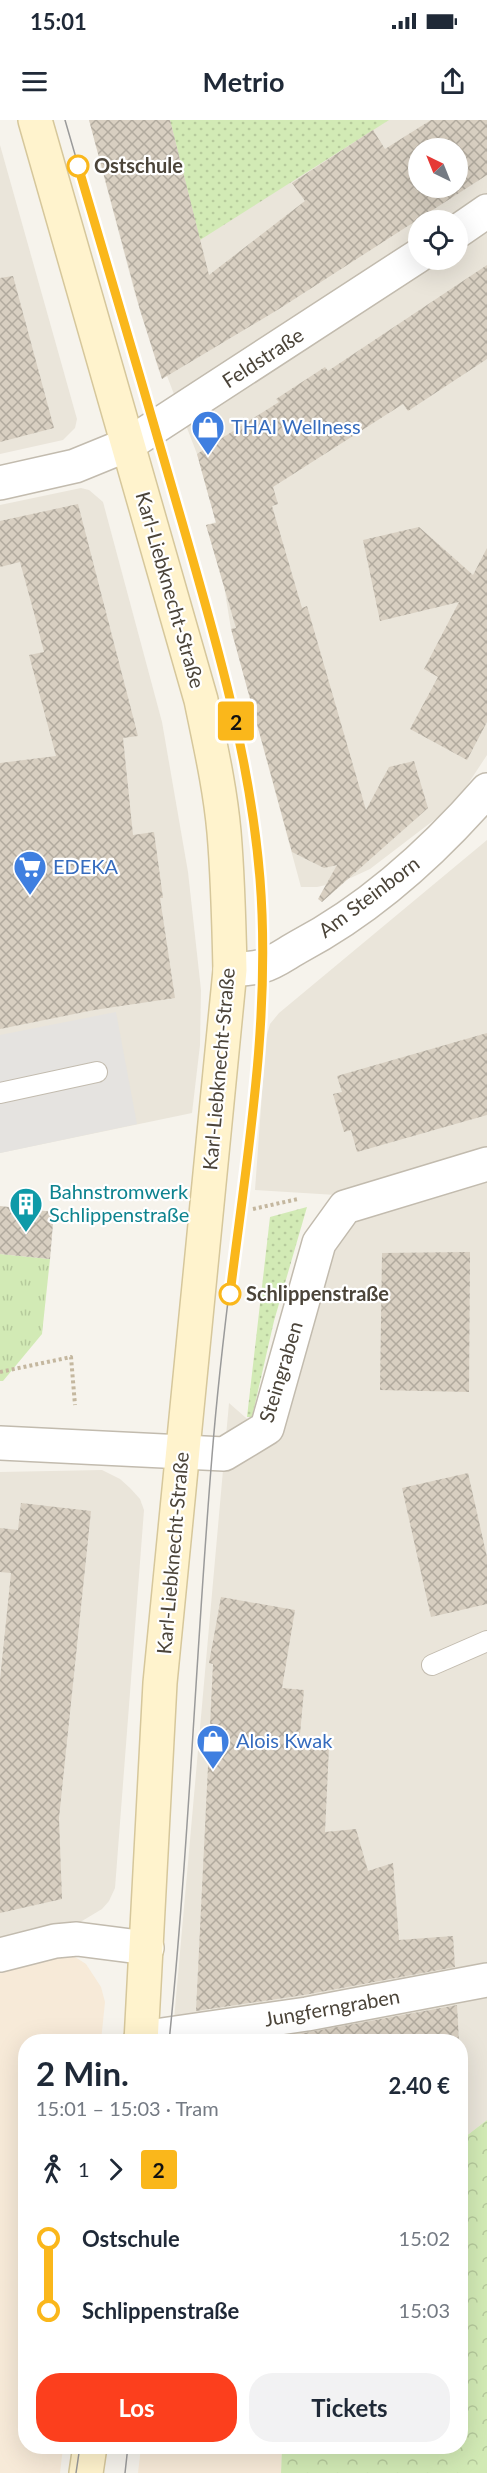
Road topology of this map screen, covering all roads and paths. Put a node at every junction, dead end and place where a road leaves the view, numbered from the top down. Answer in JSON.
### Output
{"nodes":[{"id":1,"x":35,"y":120,"type":"edge"},
{"id":2,"x":487,"y":211,"type":"edge"},
{"id":3,"x":468,"y":224,"type":"edge"},
{"id":4,"x":408,"y":263,"type":"edge"},
{"id":5,"x":129,"y":444,"type":"junction"},
{"id":6,"x":0,"y":483,"type":"edge"},
{"id":7,"x":487,"y":790,"type":"edge"},
{"id":8,"x":230,"y":970,"type":"junction"},
{"id":9,"x":97,"y":1072,"type":"dead end"},
{"id":10,"x":0,"y":1093,"type":"edge"},
{"id":11,"x":487,"y":1164,"type":"edge"},
{"id":12,"x":0,"y":1372,"type":"edge"},
{"id":13,"x":75,"y":1412,"type":"dead end"},
{"id":14,"x":0,"y":1443,"type":"edge"},
{"id":15,"x":182,"y":1452,"type":"junction"},
{"id":16,"x":487,"y":1641,"type":"edge"},
{"id":17,"x":432,"y":1665,"type":"dead end"},
{"id":18,"x":147,"y":1948,"type":"junction"},
{"id":19,"x":0,"y":1955,"type":"edge"},
{"id":20,"x":487,"y":1980,"type":"edge"},
{"id":21,"x":141,"y":2034,"type":"edge"},
{"id":22,"x":179,"y":2034,"type":"edge"},
{"id":23,"x":89,"y":2454,"type":"edge"},
{"id":24,"x":86,"y":2473,"type":"edge"}],
"edges":[{"from":1,"to":5,"type":"street","name":"Karl-Liebknecht-Straße"},
{"from":2,"to":3,"type":"street"},
{"from":4,"to":5,"type":"street","name":"Feldstraße"},
{"from":5,"to":6,"type":"street","name":"Feldstraße"},
{"from":5,"to":8,"type":"street","name":"Karl-Liebknecht-Straße"},
{"from":7,"to":8,"type":"street","name":"Am Steinborn"},
{"from":8,"to":15,"type":"street","name":"Karl-Liebknecht-Straße"},
{"from":9,"to":10,"type":"lane"},
{"from":11,"to":15,"type":"street","name":"Steingraben"},
{"from":12,"to":13,"type":"path"},
{"from":14,"to":15,"type":"street"},
{"from":15,"to":18,"type":"street","name":"Karl-Liebknecht-Straße"},
{"from":16,"to":17,"type":"lane"},
{"from":18,"to":19,"type":"street"},
{"from":18,"to":21,"type":"street","name":"Karl-Liebknecht-Straße"},
{"from":20,"to":22,"type":"street","name":"Jungferngraben"},
{"from":23,"to":24,"type":"street"}]}
